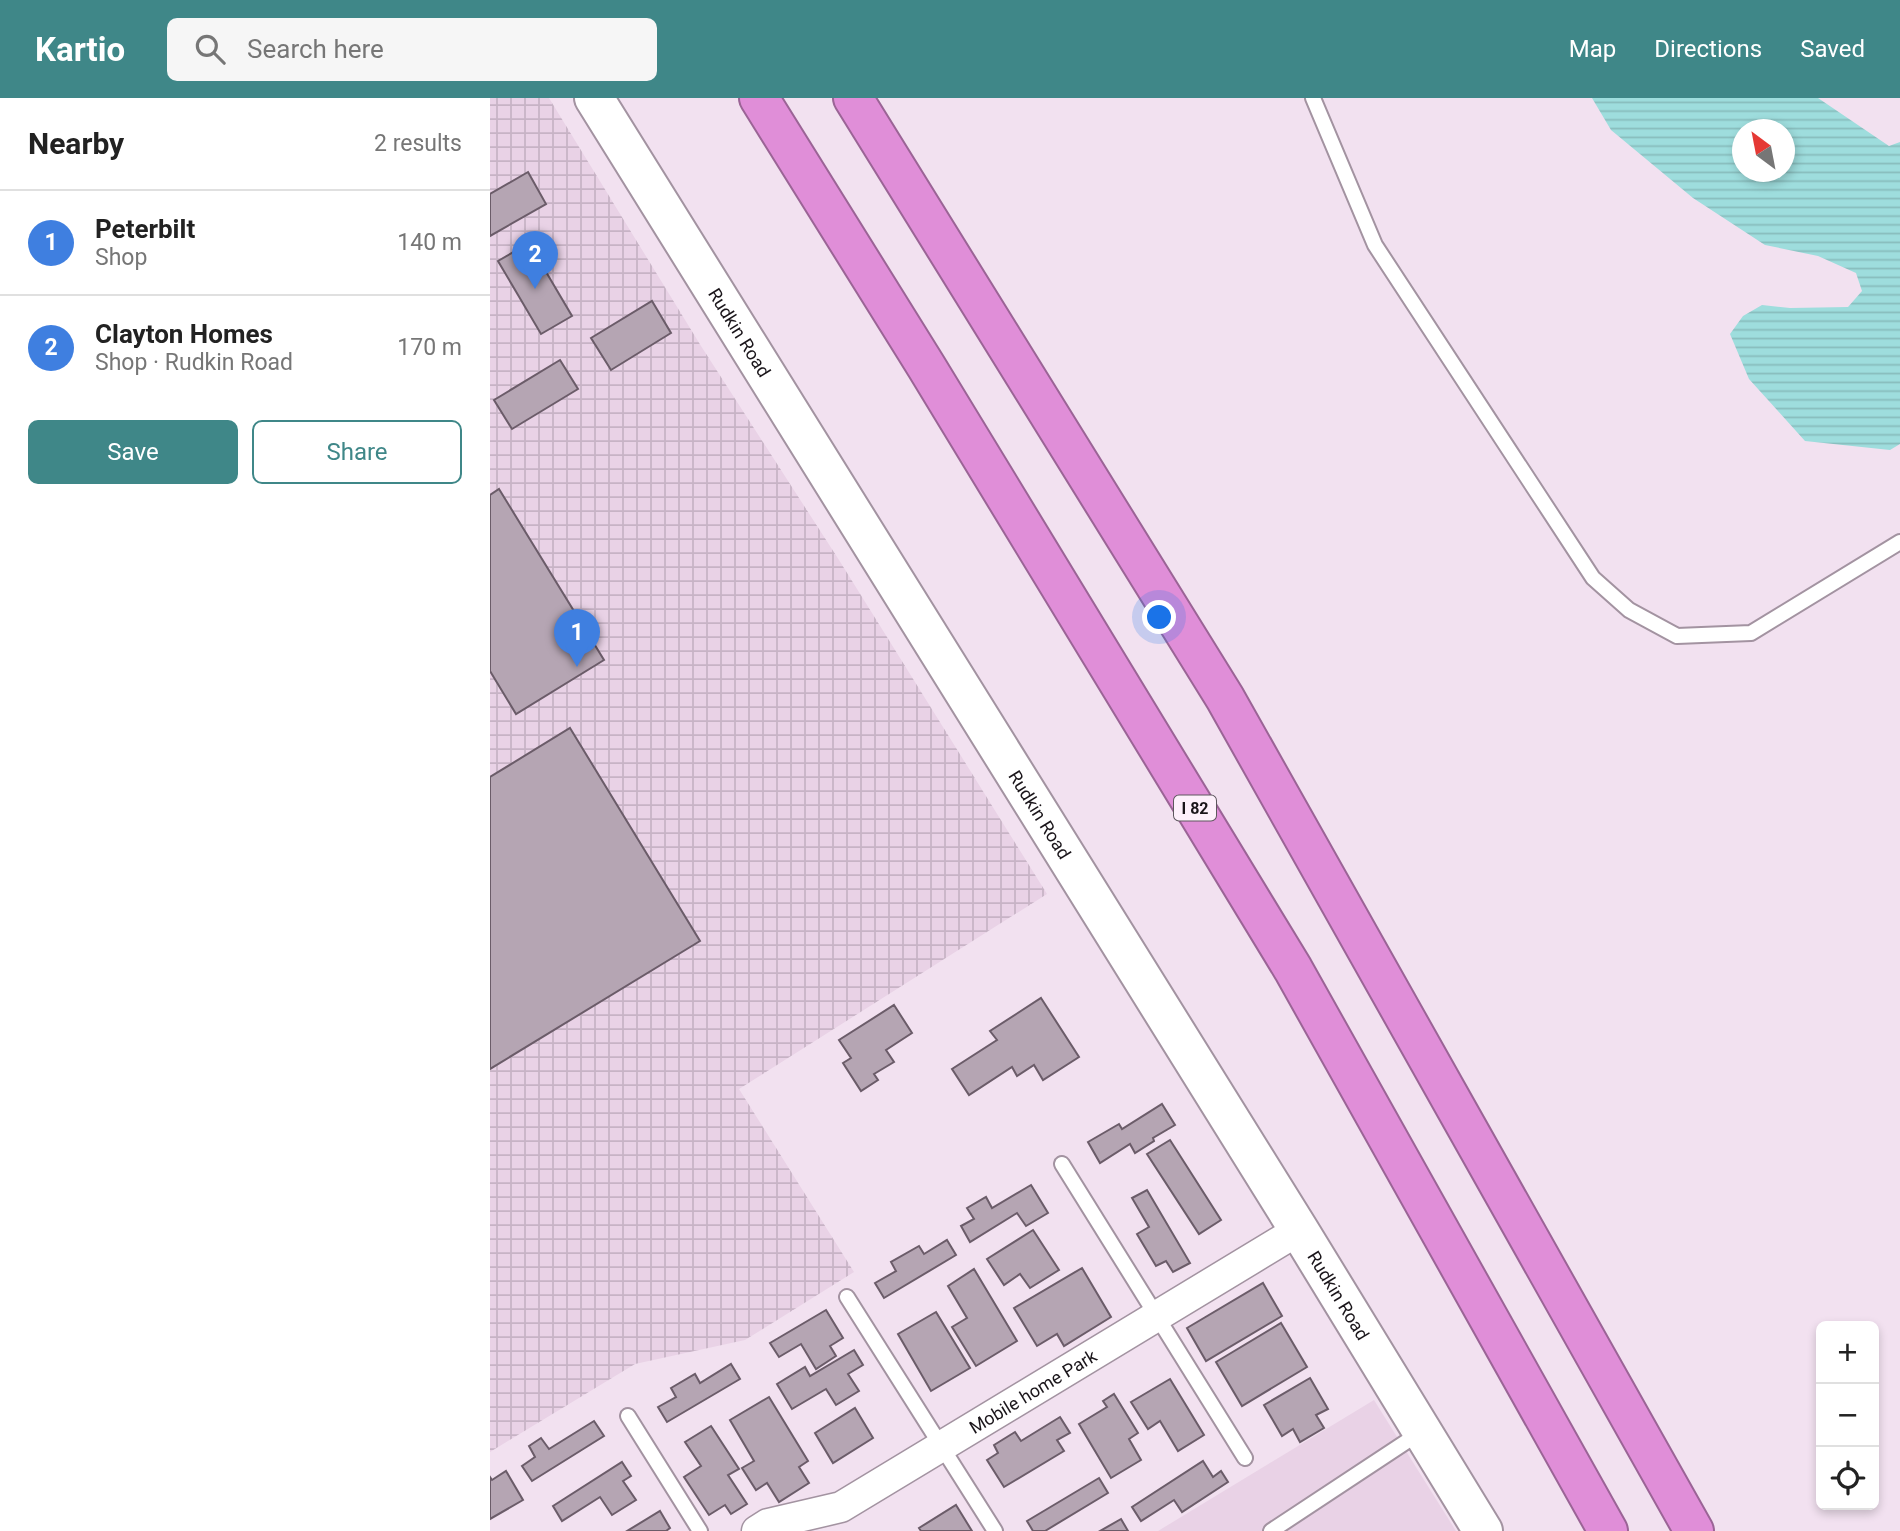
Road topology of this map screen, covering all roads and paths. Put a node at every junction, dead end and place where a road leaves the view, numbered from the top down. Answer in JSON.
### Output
{"nodes":[{"id":1,"x":594,"y":98,"type":"edge"},
{"id":2,"x":759,"y":98,"type":"edge"},
{"id":3,"x":853,"y":98,"type":"edge"},
{"id":4,"x":1313,"y":98,"type":"edge"},
{"id":5,"x":1900,"y":542,"type":"edge"},
{"id":6,"x":1062,"y":1164,"type":"dead end"},
{"id":7,"x":1299,"y":1230,"type":"junction"},
{"id":8,"x":847,"y":1297,"type":"dead end"},
{"id":9,"x":1157,"y":1316,"type":"junction"},
{"id":10,"x":628,"y":1416,"type":"dead end"},
{"id":11,"x":1422,"y":1431,"type":"junction"},
{"id":12,"x":941,"y":1446,"type":"junction"},
{"id":13,"x":1245,"y":1458,"type":"dead end"},
{"id":14,"x":700,"y":1531,"type":"edge"},
{"id":15,"x":757,"y":1531,"type":"edge"},
{"id":16,"x":995,"y":1531,"type":"edge"},
{"id":17,"x":1271,"y":1531,"type":"edge"},
{"id":18,"x":1483,"y":1531,"type":"edge"},
{"id":19,"x":1608,"y":1531,"type":"edge"},
{"id":20,"x":1695,"y":1531,"type":"edge"}],
"edges":[{"from":1,"to":7,"type":"street","name":"Rudkin Road"},
{"from":2,"to":19,"type":"highway","number":"I 82"},
{"from":3,"to":20,"type":"highway"},
{"from":4,"to":5,"type":"lane"},
{"from":6,"to":9,"type":"lane"},
{"from":7,"to":9,"type":"street","name":"Mobile home Park"},
{"from":7,"to":11,"type":"street","name":"Rudkin Road"},
{"from":8,"to":12,"type":"lane"},
{"from":9,"to":12,"type":"street","name":"Mobile home Park"},
{"from":9,"to":13,"type":"lane"},
{"from":10,"to":14,"type":"lane"},
{"from":11,"to":17,"type":"lane"},
{"from":11,"to":18,"type":"street","name":"Rudkin Road"},
{"from":12,"to":15,"type":"street","name":"Mobile home Park"},
{"from":12,"to":16,"type":"lane"}]}
